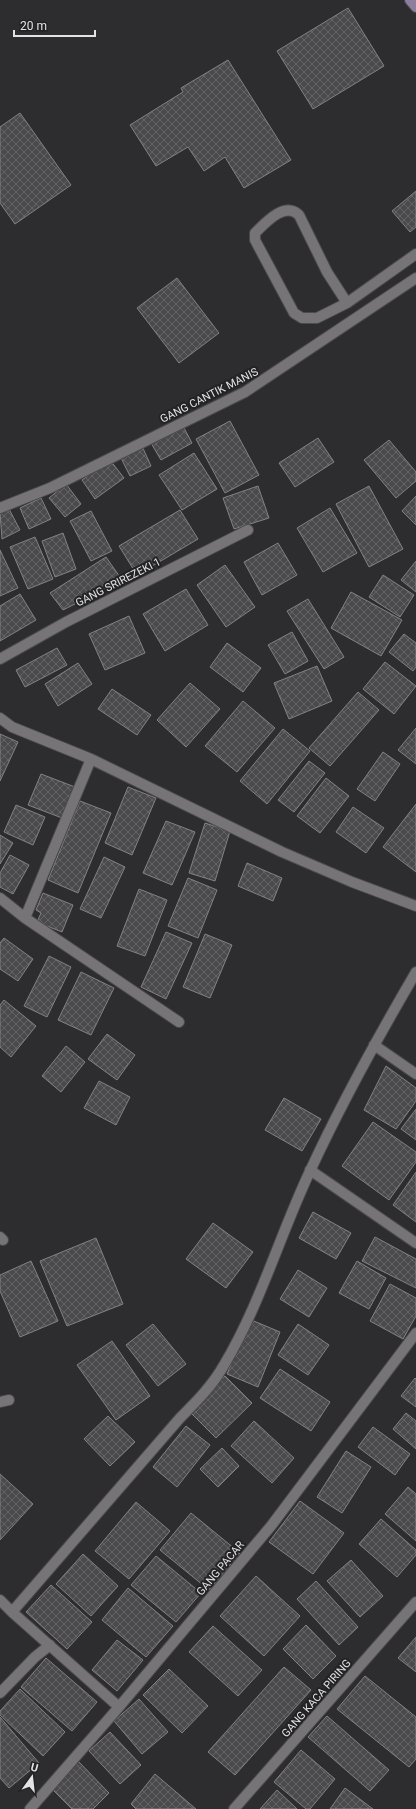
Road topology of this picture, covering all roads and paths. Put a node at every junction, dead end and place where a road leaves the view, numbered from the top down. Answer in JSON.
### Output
{"nodes":[{"id":1,"x":410,"y":0,"type":"edge"},
{"id":2,"x":416,"y":7,"type":"edge"},
{"id":3,"x":416,"y":254,"type":"edge"},
{"id":4,"x":416,"y":278,"type":"edge"},
{"id":5,"x":347,"y":303,"type":"junction"},
{"id":6,"x":0,"y":508,"type":"edge"},
{"id":7,"x":248,"y":530,"type":"dead end"},
{"id":8,"x":0,"y":658,"type":"edge"},
{"id":9,"x":0,"y":718,"type":"edge"},
{"id":10,"x":91,"y":759,"type":"junction"},
{"id":11,"x":0,"y":898,"type":"edge"},
{"id":12,"x":416,"y":906,"type":"edge"},
{"id":13,"x":25,"y":918,"type":"junction"},
{"id":14,"x":416,"y":972,"type":"edge"},
{"id":15,"x":179,"y":1022,"type":"dead end"},
{"id":16,"x":374,"y":1045,"type":"junction"},
{"id":17,"x":416,"y":1074,"type":"edge"},
{"id":18,"x":310,"y":1170,"type":"junction"},
{"id":19,"x":416,"y":1243,"type":"edge"},
{"id":20,"x":416,"y":1333,"type":"edge"},
{"id":21,"x":0,"y":1600,"type":"edge"},
{"id":22,"x":416,"y":1602,"type":"edge"},
{"id":23,"x":12,"y":1612,"type":"junction"},
{"id":24,"x":50,"y":1645,"type":"junction"},
{"id":25,"x":0,"y":1693,"type":"edge"},
{"id":26,"x":119,"y":1707,"type":"junction"},
{"id":27,"x":30,"y":1809,"type":"edge"},
{"id":28,"x":234,"y":1809,"type":"edge"}],
"edges":[{"from":1,"to":2,"type":"street"},
{"from":3,"to":5,"type":"street"},
{"from":4,"to":6,"type":"street","name":"GANG CANTIK MANIS"},
{"from":5,"to":5,"type":"street"},
{"from":7,"to":8,"type":"street","name":"GANG SRIREZEKI 1"},
{"from":9,"to":10,"type":"street"},
{"from":10,"to":12,"type":"street"},
{"from":10,"to":13,"type":"street"},
{"from":11,"to":13,"type":"street"},
{"from":13,"to":15,"type":"street"},
{"from":14,"to":16,"type":"street"},
{"from":16,"to":17,"type":"street"},
{"from":16,"to":18,"type":"street"},
{"from":18,"to":19,"type":"street"},
{"from":18,"to":23,"type":"street"},
{"from":20,"to":26,"type":"street","name":"GANG PACAR"},
{"from":21,"to":23,"type":"street"},
{"from":22,"to":28,"type":"street","name":"GANG KACA PIRING"},
{"from":23,"to":24,"type":"street"},
{"from":24,"to":25,"type":"street"},
{"from":24,"to":26,"type":"street"},
{"from":26,"to":27,"type":"street","name":"GANG PACAR"}]}
